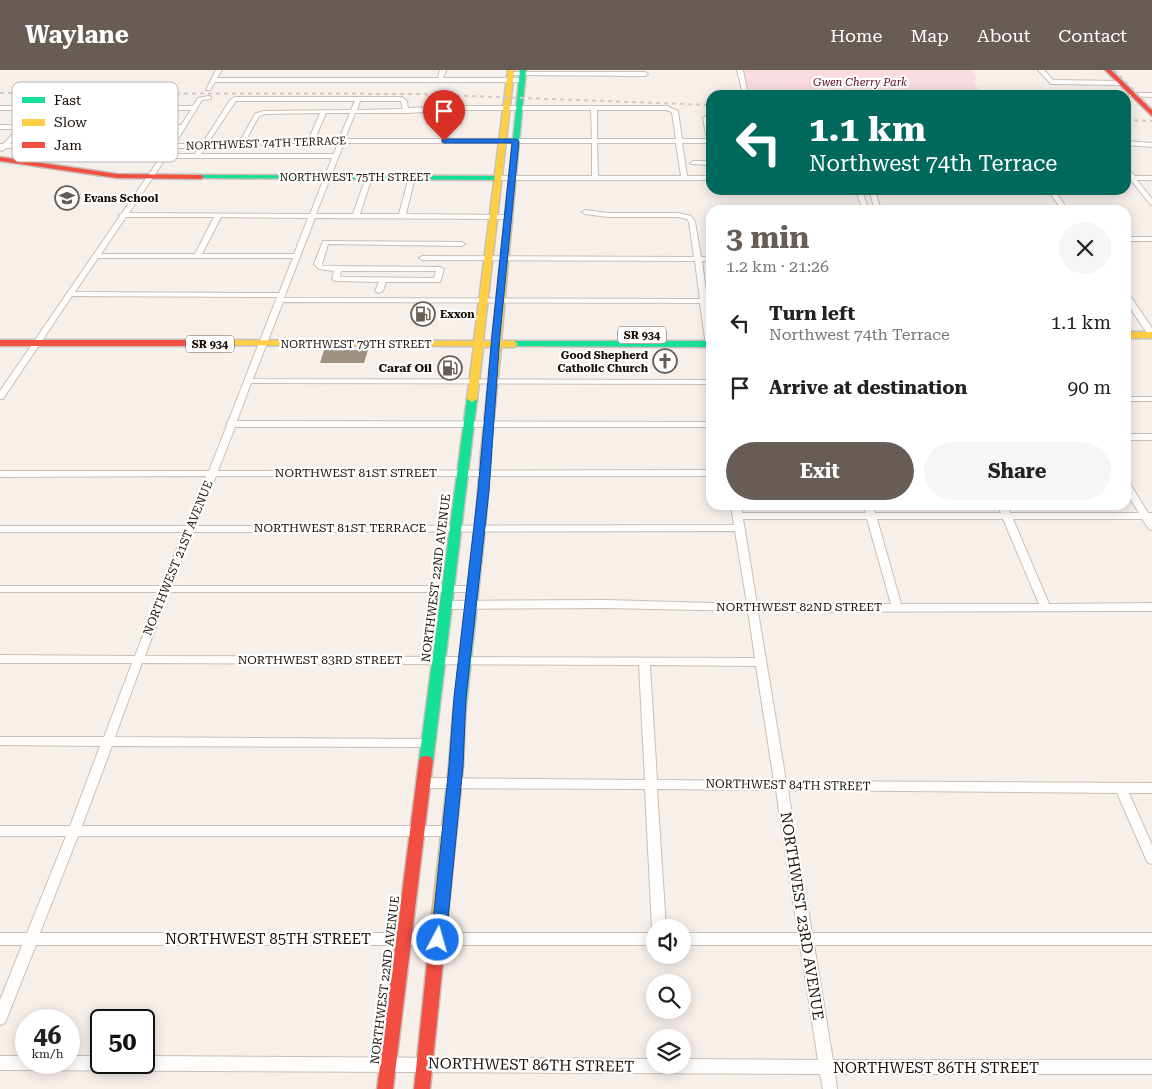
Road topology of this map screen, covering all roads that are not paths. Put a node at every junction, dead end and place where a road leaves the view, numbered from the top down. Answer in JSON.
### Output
{"nodes":[{"id":1,"x":219,"y":70,"type":"edge"},
{"id":2,"x":443,"y":70,"type":"edge"},
{"id":3,"x":740,"y":70,"type":"edge"},
{"id":4,"x":1041,"y":70,"type":"edge"},
{"id":5,"x":1108,"y":70,"type":"edge"},
{"id":6,"x":1122,"y":70,"type":"edge"},
{"id":7,"x":517,"y":74,"type":"edge"},
{"id":8,"x":645,"y":74,"type":"dead end"},
{"id":9,"x":212,"y":80,"type":"junction"},
{"id":10,"x":440,"y":80,"type":"junction"},
{"id":11,"x":1120,"y":83,"type":"junction"},
{"id":12,"x":208,"y":89,"type":"dead end"},
{"id":13,"x":745,"y":90,"type":"edge"},
{"id":14,"x":1127,"y":90,"type":"edge"},
{"id":15,"x":1132,"y":95,"type":"joint"},
{"id":16,"x":1150,"y":97,"type":"edge"},
{"id":17,"x":209,"y":98,"type":"dead end"},
{"id":18,"x":358,"y":99,"type":"junction"},
{"id":19,"x":178,"y":108,"type":"edge"},
{"id":20,"x":194,"y":108,"type":"junction"},
{"id":21,"x":506,"y":108,"type":"junction"},
{"id":22,"x":519,"y":108,"type":"junction"},
{"id":23,"x":594,"y":108,"type":"junction"},
{"id":24,"x":324,"y":111,"type":"junction"},
{"id":25,"x":353,"y":111,"type":"junction"},
{"id":26,"x":406,"y":111,"type":"junction"},
{"id":27,"x":1152,"y":114,"type":"edge"},
{"id":28,"x":178,"y":127,"type":"edge"},
{"id":29,"x":183,"y":127,"type":"junction"},
{"id":30,"x":447,"y":127,"type":"dead end"},
{"id":31,"x":178,"y":135,"type":"edge"},
{"id":32,"x":12,"y":137,"type":"edge"},
{"id":33,"x":311,"y":141,"type":"junction"},
{"id":34,"x":341,"y":141,"type":"junction"},
{"id":35,"x":444,"y":141,"type":"junction"},
{"id":36,"x":503,"y":141,"type":"junction"},
{"id":37,"x":516,"y":141,"type":"junction"},
{"id":38,"x":594,"y":141,"type":"junction"},
{"id":39,"x":678,"y":141,"type":"junction"},
{"id":40,"x":706,"y":142,"type":"edge"},
{"id":41,"x":1131,"y":143,"type":"edge"},
{"id":42,"x":240,"y":144,"type":"junction"},
{"id":43,"x":1152,"y":145,"type":"edge"},
{"id":44,"x":2,"y":146,"type":"edge"},
{"id":45,"x":178,"y":146,"type":"edge"},
{"id":46,"x":203,"y":146,"type":"junction"},
{"id":47,"x":0,"y":152,"type":"edge"},
{"id":48,"x":178,"y":156,"type":"edge"},
{"id":49,"x":197,"y":156,"type":"junction"},
{"id":50,"x":335,"y":156,"type":"junction"},
{"id":51,"x":32,"y":162,"type":"edge"},
{"id":52,"x":160,"y":162,"type":"edge"},
{"id":53,"x":693,"y":163,"type":"dead end"},
{"id":54,"x":706,"y":163,"type":"edge"},
{"id":55,"x":1152,"y":174,"type":"edge"},
{"id":56,"x":1131,"y":176,"type":"edge"},
{"id":57,"x":1131,"y":176,"type":"edge"},
{"id":58,"x":327,"y":177,"type":"junction"},
{"id":59,"x":369,"y":177,"type":"junction"},
{"id":60,"x":412,"y":177,"type":"junction"},
{"id":61,"x":595,"y":177,"type":"junction"},
{"id":62,"x":148,"y":178,"type":"junction"},
{"id":63,"x":498,"y":178,"type":"junction"},
{"id":64,"x":512,"y":178,"type":"junction"},
{"id":65,"x":684,"y":178,"type":"junction"},
{"id":66,"x":706,"y":178,"type":"edge"},
{"id":67,"x":1152,"y":178,"type":"edge"},
{"id":68,"x":1131,"y":179,"type":"edge"},
{"id":69,"x":1152,"y":203,"type":"edge"},
{"id":70,"x":586,"y":212,"type":"dead end"},
{"id":71,"x":122,"y":216,"type":"junction"},
{"id":72,"x":218,"y":216,"type":"junction"},
{"id":73,"x":312,"y":216,"type":"junction"},
{"id":74,"x":356,"y":216,"type":"junction"},
{"id":75,"x":402,"y":216,"type":"junction"},
{"id":76,"x":493,"y":217,"type":"junction"},
{"id":77,"x":508,"y":217,"type":"junction"},
{"id":78,"x":1131,"y":239,"type":"edge"},
{"id":79,"x":1152,"y":239,"type":"edge"},
{"id":80,"x":424,"y":244,"type":"junction"},
{"id":81,"x":462,"y":244,"type":"dead end"},
{"id":82,"x":706,"y":254,"type":"edge"},
{"id":83,"x":198,"y":255,"type":"junction"},
{"id":84,"x":422,"y":255,"type":"junction"},
{"id":85,"x":504,"y":255,"type":"junction"},
{"id":86,"x":698,"y":255,"type":"junction"},
{"id":87,"x":95,"y":256,"type":"junction"},
{"id":88,"x":296,"y":256,"type":"junction"},
{"id":89,"x":488,"y":256,"type":"junction"},
{"id":90,"x":706,"y":257,"type":"edge"},
{"id":91,"x":338,"y":270,"type":"junction"},
{"id":92,"x":419,"y":270,"type":"junction"},
{"id":93,"x":383,"y":279,"type":"junction"},
{"id":94,"x":379,"y":291,"type":"dead end"},
{"id":95,"x":69,"y":294,"type":"junction"},
{"id":96,"x":706,"y":296,"type":"edge"},
{"id":97,"x":280,"y":297,"type":"junction"},
{"id":98,"x":483,"y":301,"type":"junction"},
{"id":99,"x":500,"y":301,"type":"junction"},
{"id":100,"x":706,"y":301,"type":"edge"},
{"id":101,"x":1131,"y":304,"type":"edge"},
{"id":102,"x":0,"y":334,"type":"edge"},
{"id":103,"x":1152,"y":334,"type":"edge"},
{"id":104,"x":642,"y":335,"type":"junction"},
{"id":105,"x":1131,"y":335,"type":"edge"},
{"id":106,"x":39,"y":339,"type":"junction"},
{"id":107,"x":263,"y":339,"type":"junction"},
{"id":108,"x":478,"y":339,"type":"junction"},
{"id":109,"x":496,"y":339,"type":"junction"},
{"id":110,"x":706,"y":342,"type":"edge"},
{"id":111,"x":706,"y":342,"type":"edge"},
{"id":112,"x":0,"y":344,"type":"edge"},
{"id":113,"x":594,"y":344,"type":"junction"},
{"id":114,"x":1131,"y":344,"type":"edge"},
{"id":115,"x":1152,"y":344,"type":"edge"},
{"id":116,"x":248,"y":381,"type":"junction"},
{"id":117,"x":474,"y":381,"type":"junction"},
{"id":118,"x":493,"y":381,"type":"junction"},
{"id":119,"x":706,"y":382,"type":"edge"},
{"id":120,"x":0,"y":397,"type":"edge"},
{"id":121,"x":1131,"y":399,"type":"edge"},
{"id":122,"x":1152,"y":399,"type":"edge"},
{"id":123,"x":230,"y":424,"type":"junction"},
{"id":124,"x":469,"y":424,"type":"junction"},
{"id":125,"x":489,"y":424,"type":"junction"},
{"id":126,"x":706,"y":425,"type":"edge"},
{"id":127,"x":1131,"y":437,"type":"edge"},
{"id":128,"x":1152,"y":437,"type":"edge"},
{"id":129,"x":706,"y":472,"type":"edge"},
{"id":130,"x":463,"y":473,"type":"junction"},
{"id":131,"x":485,"y":473,"type":"junction"},
{"id":132,"x":0,"y":474,"type":"edge"},
{"id":133,"x":212,"y":474,"type":"junction"},
{"id":134,"x":1131,"y":491,"type":"edge"},
{"id":135,"x":870,"y":510,"type":"edge"},
{"id":136,"x":1004,"y":510,"type":"edge"},
{"id":137,"x":1007,"y":515,"type":"junction"},
{"id":138,"x":738,"y":516,"type":"edge"},
{"id":139,"x":1148,"y":516,"type":"edge"},
{"id":140,"x":1152,"y":527,"type":"edge"},
{"id":141,"x":189,"y":528,"type":"junction"},
{"id":142,"x":456,"y":528,"type":"junction"},
{"id":143,"x":480,"y":528,"type":"junction"},
{"id":144,"x":0,"y":529,"type":"edge"},
{"id":145,"x":0,"y":589,"type":"edge"},
{"id":146,"x":164,"y":589,"type":"junction"},
{"id":147,"x":473,"y":589,"type":"junction"},
{"id":148,"x":448,"y":590,"type":"junction"},
{"id":149,"x":446,"y":605,"type":"junction"},
{"id":150,"x":472,"y":605,"type":"junction"},
{"id":151,"x":1044,"y":606,"type":"junction"},
{"id":152,"x":1152,"y":607,"type":"edge"},
{"id":153,"x":752,"y":608,"type":"junction"},
{"id":154,"x":897,"y":608,"type":"junction"},
{"id":155,"x":0,"y":659,"type":"edge"},
{"id":156,"x":138,"y":660,"type":"junction"},
{"id":157,"x":439,"y":661,"type":"junction"},
{"id":158,"x":465,"y":661,"type":"junction"},
{"id":159,"x":644,"y":662,"type":"junction"},
{"id":160,"x":761,"y":662,"type":"junction"},
{"id":161,"x":107,"y":740,"type":"junction"},
{"id":162,"x":0,"y":741,"type":"edge"},
{"id":163,"x":429,"y":743,"type":"junction"},
{"id":164,"x":424,"y":783,"type":"junction"},
{"id":165,"x":454,"y":783,"type":"junction"},
{"id":166,"x":651,"y":783,"type":"junction"},
{"id":167,"x":781,"y":786,"type":"junction"},
{"id":168,"x":1121,"y":788,"type":"junction"},
{"id":169,"x":1152,"y":788,"type":"edge"},
{"id":170,"x":0,"y":831,"type":"edge"},
{"id":171,"x":74,"y":831,"type":"junction"},
{"id":172,"x":418,"y":831,"type":"junction"},
{"id":173,"x":449,"y":831,"type":"junction"},
{"id":174,"x":1152,"y":859,"type":"edge"},
{"id":175,"x":659,"y":919,"type":"edge"},
{"id":176,"x":805,"y":938,"type":"junction"},
{"id":177,"x":0,"y":939,"type":"edge"},
{"id":178,"x":31,"y":939,"type":"junction"},
{"id":179,"x":646,"y":939,"type":"edge"},
{"id":180,"x":691,"y":939,"type":"edge"},
{"id":181,"x":1152,"y":939,"type":"edge"},
{"id":182,"x":404,"y":940,"type":"junction"},
{"id":183,"x":438,"y":940,"type":"junction"},
{"id":184,"x":0,"y":1018,"type":"edge"},
{"id":185,"x":0,"y":1063,"type":"edge"},
{"id":186,"x":388,"y":1063,"type":"junction"},
{"id":187,"x":424,"y":1064,"type":"junction"},
{"id":188,"x":1152,"y":1067,"type":"edge"},
{"id":189,"x":826,"y":1068,"type":"junction"},
{"id":190,"x":385,"y":1089,"type":"edge"},
{"id":191,"x":422,"y":1089,"type":"edge"},
{"id":192,"x":830,"y":1089,"type":"edge"}],
"edges":[{"from":1,"to":9,"type":"street"},
{"from":2,"to":10,"type":"street"},
{"from":3,"to":13,"type":"street"},
{"from":4,"to":11,"type":"street"},
{"from":5,"to":11,"type":"main road"},
{"from":6,"to":16,"type":"main road"},
{"from":7,"to":8,"type":"street"},
{"from":7,"to":10,"type":"street"},
{"from":7,"to":21,"type":"main road","name":"NORTHWEST 22ND AVENUE"},
{"from":7,"to":22,"type":"main road"},
{"from":9,"to":10,"type":"street"},
{"from":9,"to":12,"type":"street"},
{"from":11,"to":14,"type":"main road"},
{"from":15,"to":16,"type":"street"},
{"from":15,"to":27,"type":"main road"},
{"from":17,"to":20,"type":"street"},
{"from":18,"to":25,"type":"street","name":"NORTHWEST 21ST AVENUE"},
{"from":18,"to":26,"type":"street"},
{"from":18,"to":46,"type":"street"},
{"from":19,"to":20,"type":"street"},
{"from":20,"to":29,"type":"street"},
{"from":21,"to":22,"type":"street"},
{"from":21,"to":26,"type":"street"},
{"from":21,"to":36,"type":"main road","name":"NORTHWEST 22ND AVENUE"},
{"from":22,"to":23,"type":"street"},
{"from":22,"to":37,"type":"main road"},
{"from":23,"to":38,"type":"street"},
{"from":23,"to":39,"type":"street"},
{"from":24,"to":25,"type":"street"},
{"from":24,"to":33,"type":"street"},
{"from":24,"to":42,"type":"street"},
{"from":25,"to":26,"type":"street"},
{"from":25,"to":34,"type":"street","name":"NORTHWEST 21ST AVENUE"},
{"from":28,"to":29,"type":"street"},
{"from":29,"to":31,"type":"street"},
{"from":30,"to":35,"type":"street"},
{"from":32,"to":44,"type":"street"},
{"from":33,"to":34,"type":"street","name":"NORTHWEST 74TH TERRACE"},
{"from":33,"to":42,"type":"street","name":"NORTHWEST 74TH TERRACE"},
{"from":34,"to":35,"type":"street","name":"NORTHWEST 74TH TERRACE"},
{"from":34,"to":50,"type":"street","name":"NORTHWEST 21ST AVENUE"},
{"from":35,"to":36,"type":"street","name":"NORTHWEST 74TH TERRACE"},
{"from":36,"to":37,"type":"street","name":"NORTHWEST 74TH TERRACE"},
{"from":36,"to":63,"type":"main road","name":"NORTHWEST 22ND AVENUE"},
{"from":37,"to":38,"type":"street","name":"NORTHWEST 74TH TERRACE"},
{"from":37,"to":64,"type":"main road"},
{"from":38,"to":39,"type":"street","name":"NORTHWEST 74TH TERRACE"},
{"from":38,"to":61,"type":"street"},
{"from":39,"to":40,"type":"street","name":"NORTHWEST 74TH TERRACE"},
{"from":39,"to":65,"type":"street"},
{"from":41,"to":43,"type":"street"},
{"from":42,"to":46,"type":"street","name":"NORTHWEST 74TH TERRACE"},
{"from":44,"to":47,"type":"street"},
{"from":45,"to":46,"type":"street","name":"NORTHWEST 74TH TERRACE"},
{"from":46,"to":49,"type":"street"},
{"from":48,"to":49,"type":"street","name":"NORTHWEST 74TH TERRACE"},
{"from":49,"to":50,"type":"street","name":"NORTHWEST 74TH TERRACE"},
{"from":50,"to":58,"type":"street","name":"NORTHWEST 21ST AVENUE"},
{"from":51,"to":62,"type":"main road","name":"NORTHWEST 75TH STREET"},
{"from":52,"to":62,"type":"street"},
{"from":53,"to":54,"type":"street"},
{"from":55,"to":56,"type":"street"},
{"from":57,"to":67,"type":"street"},
{"from":58,"to":59,"type":"main road","name":"NORTHWEST 75TH STREET"},
{"from":58,"to":62,"type":"main road","name":"NORTHWEST 75TH STREET"},
{"from":58,"to":73,"type":"street","name":"NORTHWEST 21ST AVENUE"},
{"from":59,"to":60,"type":"main road","name":"NORTHWEST 75TH STREET"},
{"from":59,"to":74,"type":"street"},
{"from":60,"to":63,"type":"main road","name":"NORTHWEST 75TH STREET"},
{"from":60,"to":75,"type":"street"},
{"from":61,"to":64,"type":"street","name":"NORTHWEST 75TH STREET"},
{"from":61,"to":65,"type":"street","name":"NORTHWEST 75TH STREET"},
{"from":62,"to":71,"type":"street"},
{"from":63,"to":64,"type":"street","name":"NORTHWEST 75TH STREET"},
{"from":63,"to":76,"type":"main road","name":"NORTHWEST 22ND AVENUE"},
{"from":64,"to":77,"type":"main road"},
{"from":65,"to":66,"type":"street","name":"NORTHWEST 75TH STREET"},
{"from":68,"to":69,"type":"street"},
{"from":70,"to":86,"type":"street"},
{"from":71,"to":72,"type":"street"},
{"from":71,"to":87,"type":"street"},
{"from":72,"to":73,"type":"street"},
{"from":72,"to":83,"type":"street"},
{"from":73,"to":74,"type":"street"},
{"from":73,"to":88,"type":"street","name":"NORTHWEST 21ST AVENUE"},
{"from":74,"to":75,"type":"street"},
{"from":75,"to":76,"type":"street"},
{"from":76,"to":77,"type":"street"},
{"from":76,"to":89,"type":"main road","name":"NORTHWEST 22ND AVENUE"},
{"from":77,"to":85,"type":"main road"},
{"from":78,"to":79,"type":"street"},
{"from":80,"to":81,"type":"street"},
{"from":80,"to":84,"type":"street"},
{"from":80,"to":91,"type":"street"},
{"from":82,"to":86,"type":"street"},
{"from":83,"to":87,"type":"street"},
{"from":83,"to":88,"type":"street"},
{"from":84,"to":89,"type":"street"},
{"from":84,"to":92,"type":"street"},
{"from":85,"to":86,"type":"street"},
{"from":85,"to":89,"type":"street"},
{"from":85,"to":99,"type":"main road"},
{"from":86,"to":90,"type":"street"},
{"from":86,"to":96,"type":"street"},
{"from":87,"to":95,"type":"street"},
{"from":88,"to":97,"type":"street","name":"NORTHWEST 21ST AVENUE"},
{"from":89,"to":98,"type":"main road","name":"NORTHWEST 22ND AVENUE"},
{"from":91,"to":92,"type":"street"},
{"from":91,"to":93,"type":"street"},
{"from":92,"to":93,"type":"street"},
{"from":93,"to":94,"type":"street"},
{"from":95,"to":97,"type":"street"},
{"from":95,"to":106,"type":"street"},
{"from":97,"to":98,"type":"street"},
{"from":97,"to":107,"type":"street","name":"NORTHWEST 21ST AVENUE"},
{"from":98,"to":99,"type":"street"},
{"from":98,"to":108,"type":"main road","name":"NORTHWEST 22ND AVENUE"},
{"from":99,"to":100,"type":"street"},
{"from":99,"to":109,"type":"main road"},
{"from":101,"to":103,"type":"street"},
{"from":102,"to":106,"type":"main road","name":"NORTHWEST 79TH STREET","number":"SR 934"},
{"from":103,"to":105,"type":"main road"},
{"from":104,"to":109,"type":"main road","name":"NORTHWEST 79TH STREET","number":"SR 934"},
{"from":104,"to":110,"type":"main road","name":"NORTHWEST 79TH STREET","number":"SR 934"},
{"from":104,"to":113,"type":"main road"},
{"from":106,"to":107,"type":"main road","name":"NORTHWEST 79TH STREET","number":"SR 934"},
{"from":106,"to":112,"type":"main road","name":"NORTHWEST 79TH STREET","number":"SR 934"},
{"from":106,"to":120,"type":"street"},
{"from":107,"to":108,"type":"main road","name":"NORTHWEST 79TH STREET","number":"SR 934"},
{"from":107,"to":116,"type":"street","name":"NORTHWEST 21ST AVENUE"},
{"from":108,"to":109,"type":"main road","name":"NORTHWEST 79TH STREET","number":"SR 934"},
{"from":108,"to":117,"type":"main road","name":"NORTHWEST 22ND AVENUE"},
{"from":109,"to":113,"type":"main road","name":"NORTHWEST 79TH STREET","number":"SR 934"},
{"from":109,"to":118,"type":"main road"},
{"from":111,"to":113,"type":"main road","name":"NORTHWEST 79TH STREET","number":"SR 934"},
{"from":114,"to":115,"type":"main road"},
{"from":116,"to":117,"type":"street"},
{"from":116,"to":123,"type":"street","name":"NORTHWEST 21ST AVENUE"},
{"from":117,"to":118,"type":"street"},
{"from":117,"to":124,"type":"main road","name":"NORTHWEST 22ND AVENUE"},
{"from":118,"to":119,"type":"street"},
{"from":118,"to":125,"type":"main road"},
{"from":121,"to":122,"type":"street"},
{"from":123,"to":124,"type":"street"},
{"from":123,"to":133,"type":"street","name":"NORTHWEST 21ST AVENUE"},
{"from":124,"to":125,"type":"street"},
{"from":124,"to":130,"type":"main road","name":"NORTHWEST 22ND AVENUE"},
{"from":125,"to":126,"type":"street"},
{"from":125,"to":131,"type":"main road"},
{"from":127,"to":128,"type":"street"},
{"from":129,"to":131,"type":"street","name":"NORTHWEST 81ST STREET"},
{"from":130,"to":131,"type":"street","name":"NORTHWEST 81ST STREET"},
{"from":130,"to":133,"type":"street","name":"NORTHWEST 81ST STREET"},
{"from":130,"to":142,"type":"main road","name":"NORTHWEST 22ND AVENUE"},
{"from":131,"to":143,"type":"main road"},
{"from":132,"to":133,"type":"street","name":"NORTHWEST 81ST STREET"},
{"from":133,"to":141,"type":"street","name":"NORTHWEST 21ST AVENUE"},
{"from":134,"to":139,"type":"street"},
{"from":135,"to":137,"type":"street","name":"NORTHWEST 81ST TERRACE"},
{"from":135,"to":138,"type":"street","name":"NORTHWEST 81ST TERRACE"},
{"from":135,"to":154,"type":"street"},
{"from":136,"to":137,"type":"street"},
{"from":137,"to":139,"type":"street","name":"NORTHWEST 81ST TERRACE"},
{"from":137,"to":151,"type":"street"},
{"from":138,"to":143,"type":"street","name":"NORTHWEST 81ST TERRACE"},
{"from":138,"to":153,"type":"street","name":"NORTHWEST 23RD AVENUE"},
{"from":139,"to":140,"type":"street"},
{"from":141,"to":142,"type":"street","name":"NORTHWEST 81ST TERRACE"},
{"from":141,"to":144,"type":"street","name":"NORTHWEST 81ST TERRACE"},
{"from":141,"to":146,"type":"street","name":"NORTHWEST 21ST AVENUE"},
{"from":142,"to":143,"type":"street","name":"NORTHWEST 81ST TERRACE"},
{"from":142,"to":148,"type":"main road","name":"NORTHWEST 22ND AVENUE"},
{"from":143,"to":147,"type":"main road"},
{"from":145,"to":146,"type":"street"},
{"from":146,"to":148,"type":"street"},
{"from":146,"to":156,"type":"street","name":"NORTHWEST 21ST AVENUE"},
{"from":147,"to":148,"type":"street"},
{"from":147,"to":150,"type":"main road"},
{"from":148,"to":149,"type":"main road","name":"NORTHWEST 22ND AVENUE"},
{"from":149,"to":150,"type":"street","name":"NORTHWEST 82ND STREET"},
{"from":149,"to":157,"type":"main road","name":"NORTHWEST 22ND AVENUE"},
{"from":150,"to":153,"type":"street","name":"NORTHWEST 82ND STREET"},
{"from":150,"to":158,"type":"main road"},
{"from":151,"to":152,"type":"street","name":"NORTHWEST 82ND STREET"},
{"from":151,"to":154,"type":"street","name":"NORTHWEST 82ND STREET"},
{"from":153,"to":154,"type":"street","name":"NORTHWEST 82ND STREET"},
{"from":153,"to":160,"type":"street","name":"NORTHWEST 23RD AVENUE"},
{"from":155,"to":156,"type":"street","name":"NORTHWEST 83RD STREET"},
{"from":156,"to":157,"type":"street","name":"NORTHWEST 83RD STREET"},
{"from":156,"to":161,"type":"street","name":"NORTHWEST 21ST AVENUE"},
{"from":157,"to":158,"type":"street","name":"NORTHWEST 83RD STREET"},
{"from":157,"to":163,"type":"main road","name":"NORTHWEST 22ND AVENUE"},
{"from":158,"to":159,"type":"street","name":"NORTHWEST 83RD STREET"},
{"from":158,"to":165,"type":"main road"},
{"from":159,"to":160,"type":"street","name":"NORTHWEST 83RD STREET"},
{"from":159,"to":166,"type":"street"},
{"from":160,"to":167,"type":"street","name":"NORTHWEST 23RD AVENUE"},
{"from":161,"to":162,"type":"street"},
{"from":161,"to":163,"type":"street"},
{"from":161,"to":171,"type":"street","name":"NORTHWEST 21ST AVENUE"},
{"from":163,"to":164,"type":"main road","name":"NORTHWEST 22ND AVENUE"},
{"from":164,"to":165,"type":"street","name":"NORTHWEST 84TH STREET"},
{"from":164,"to":172,"type":"main road","name":"NORTHWEST 22ND AVENUE"},
{"from":165,"to":166,"type":"street","name":"NORTHWEST 84TH STREET"},
{"from":165,"to":173,"type":"main road"},
{"from":166,"to":167,"type":"street","name":"NORTHWEST 84TH STREET"},
{"from":166,"to":175,"type":"street"},
{"from":167,"to":168,"type":"street","name":"NORTHWEST 84TH STREET"},
{"from":167,"to":176,"type":"street","name":"NORTHWEST 23RD AVENUE"},
{"from":168,"to":169,"type":"street","name":"NORTHWEST 84TH STREET"},
{"from":168,"to":174,"type":"street"},
{"from":170,"to":171,"type":"street"},
{"from":171,"to":172,"type":"street"},
{"from":171,"to":178,"type":"street","name":"NORTHWEST 21ST AVENUE"},
{"from":172,"to":173,"type":"street"},
{"from":172,"to":182,"type":"main road","name":"NORTHWEST 22ND AVENUE"},
{"from":173,"to":183,"type":"main road"},
{"from":176,"to":180,"type":"street"},
{"from":176,"to":181,"type":"street"},
{"from":176,"to":189,"type":"street","name":"NORTHWEST 23RD AVENUE"},
{"from":177,"to":178,"type":"street","name":"NORTHWEST 85TH STREET"},
{"from":178,"to":182,"type":"street","name":"NORTHWEST 85TH STREET"},
{"from":178,"to":184,"type":"street","name":"NORTHWEST 21ST AVENUE"},
{"from":179,"to":183,"type":"street","name":"NORTHWEST 85TH STREET"},
{"from":182,"to":183,"type":"street","name":"NORTHWEST 85TH STREET"},
{"from":182,"to":186,"type":"main road","name":"NORTHWEST 22ND AVENUE"},
{"from":183,"to":187,"type":"main road"},
{"from":185,"to":186,"type":"street","name":"NORTHWEST 86TH STREET"},
{"from":186,"to":187,"type":"street","name":"NORTHWEST 86TH STREET"},
{"from":186,"to":190,"type":"main road","name":"NORTHWEST 22ND AVENUE"},
{"from":187,"to":189,"type":"street","name":"NORTHWEST 86TH STREET"},
{"from":187,"to":191,"type":"main road"},
{"from":188,"to":189,"type":"street","name":"NORTHWEST 86TH STREET"},
{"from":189,"to":192,"type":"street","name":"NORTHWEST 23RD AVENUE"}]}
